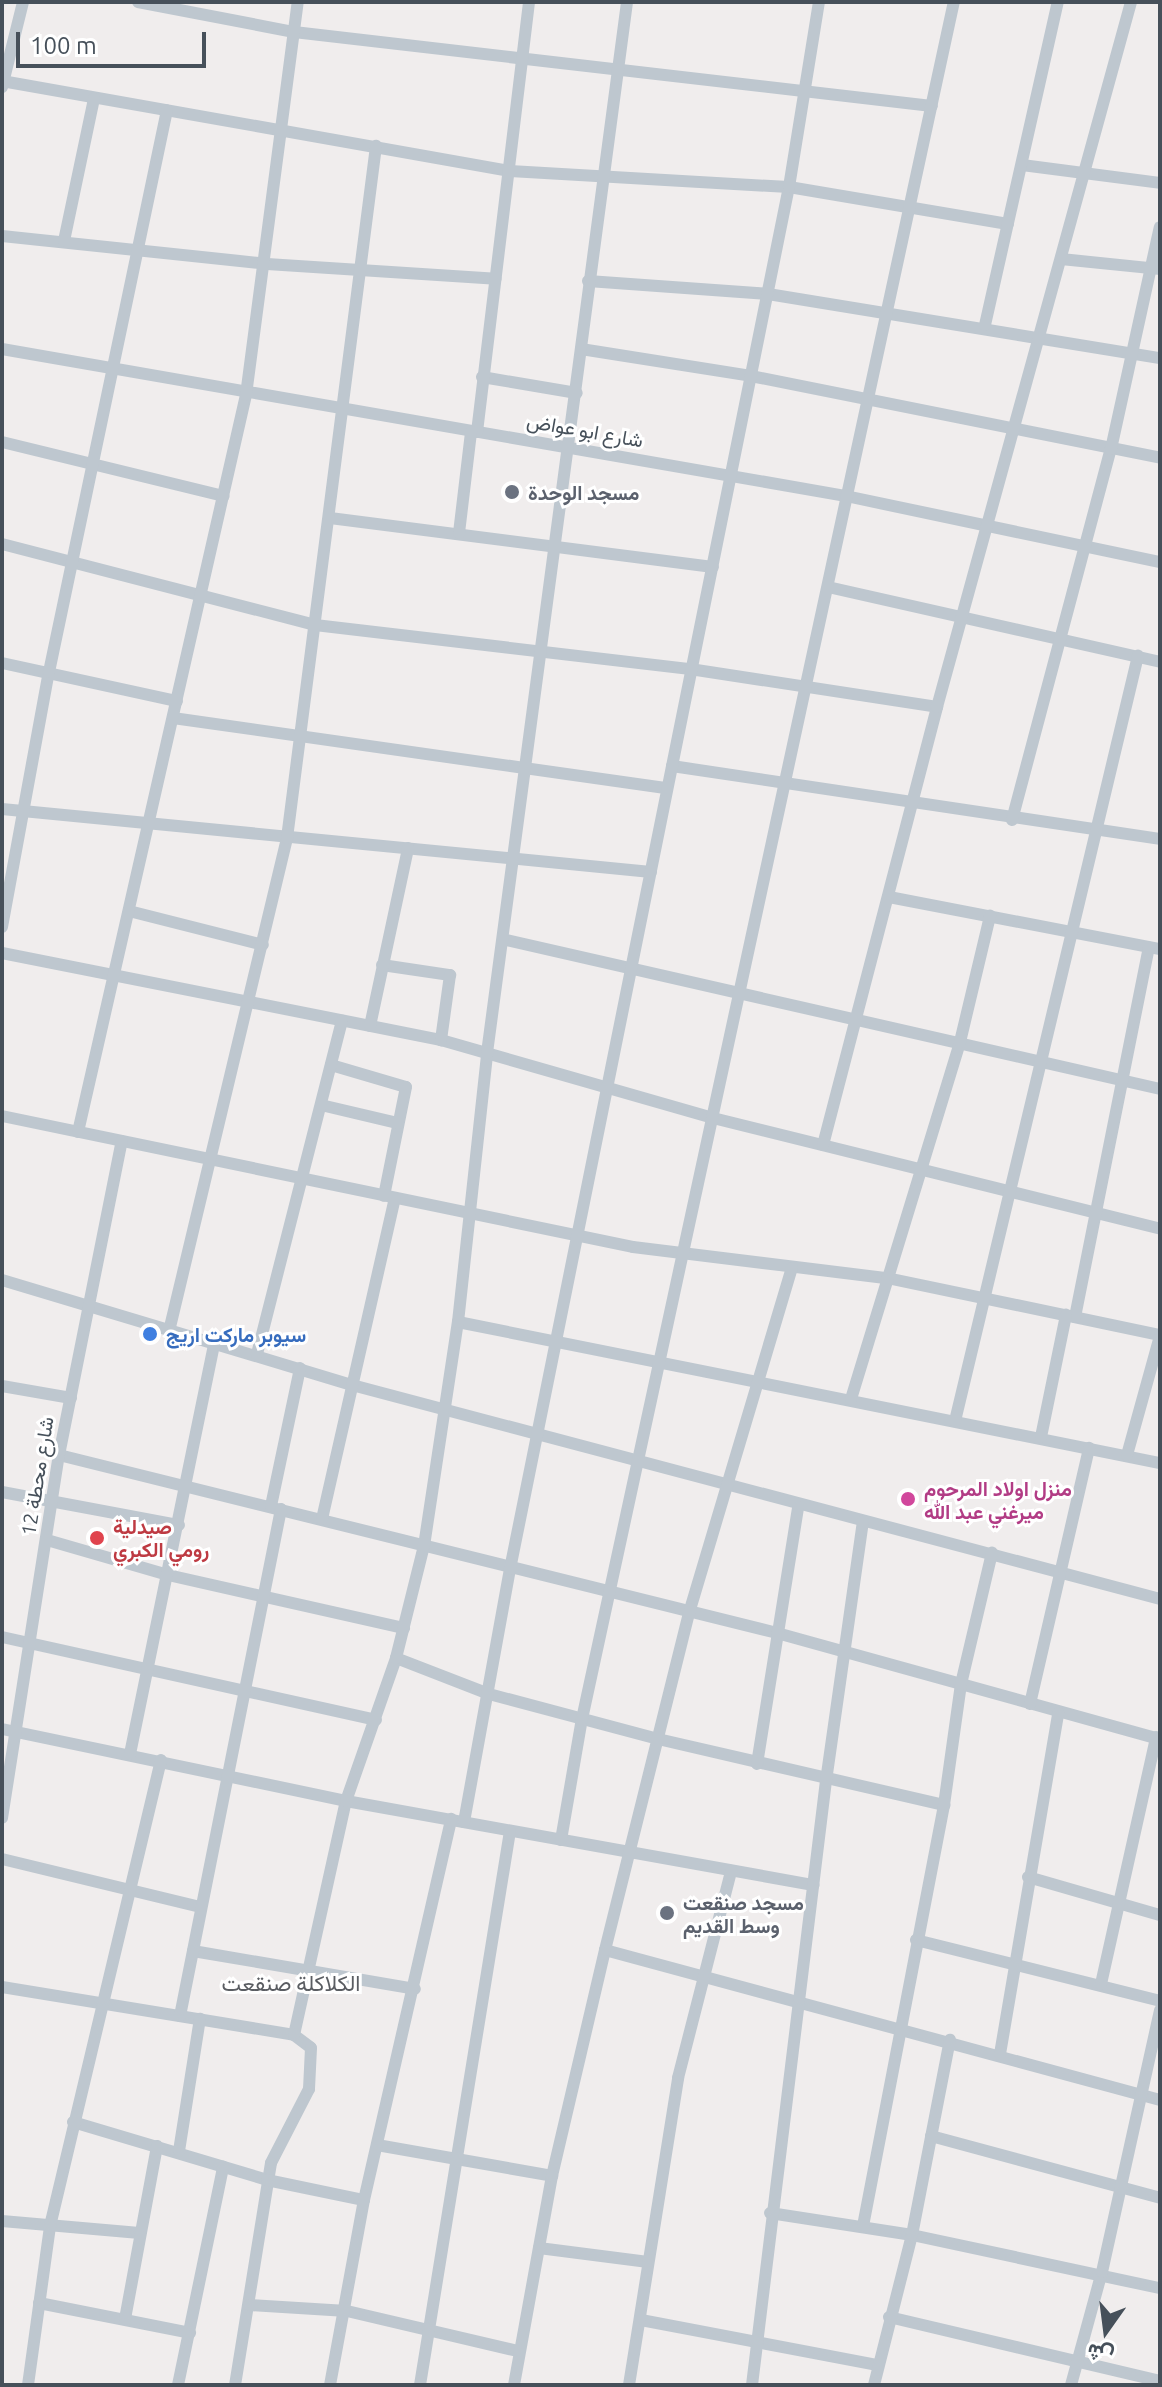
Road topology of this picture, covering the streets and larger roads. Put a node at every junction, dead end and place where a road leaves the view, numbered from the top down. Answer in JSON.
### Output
{"nodes":[{"id":1,"x":23,"y":2,"type":"edge"},
{"id":2,"x":138,"y":2,"type":"edge"},
{"id":3,"x":298,"y":2,"type":"edge"},
{"id":4,"x":529,"y":2,"type":"edge"},
{"id":5,"x":627,"y":2,"type":"edge"},
{"id":6,"x":819,"y":2,"type":"edge"},
{"id":7,"x":954,"y":2,"type":"edge"},
{"id":8,"x":1058,"y":2,"type":"edge"},
{"id":9,"x":1131,"y":2,"type":"edge"},
{"id":10,"x":294,"y":32,"type":"junction"},
{"id":11,"x":523,"y":59,"type":"junction"},
{"id":12,"x":617,"y":71,"type":"junction"},
{"id":13,"x":2,"y":83,"type":"edge"},
{"id":14,"x":806,"y":92,"type":"junction"},
{"id":15,"x":94,"y":99,"type":"junction"},
{"id":16,"x":932,"y":106,"type":"junction"},
{"id":17,"x":167,"y":110,"type":"junction"},
{"id":18,"x":282,"y":128,"type":"junction"},
{"id":19,"x":376,"y":146,"type":"junction"},
{"id":20,"x":1022,"y":165,"type":"junction"},
{"id":21,"x":510,"y":171,"type":"junction"},
{"id":22,"x":1085,"y":174,"type":"junction"},
{"id":23,"x":604,"y":179,"type":"junction"},
{"id":24,"x":1160,"y":183,"type":"edge"},
{"id":25,"x":789,"y":187,"type":"junction"},
{"id":26,"x":912,"y":204,"type":"junction"},
{"id":27,"x":1008,"y":224,"type":"junction"},
{"id":28,"x":1160,"y":227,"type":"edge"},
{"id":29,"x":2,"y":236,"type":"edge"},
{"id":30,"x":64,"y":241,"type":"junction"},
{"id":31,"x":139,"y":252,"type":"junction"},
{"id":32,"x":1061,"y":259,"type":"junction"},
{"id":33,"x":267,"y":264,"type":"junction"},
{"id":34,"x":1155,"y":269,"type":"edge"},
{"id":35,"x":359,"y":271,"type":"junction"},
{"id":36,"x":496,"y":279,"type":"junction"},
{"id":37,"x":588,"y":281,"type":"junction"},
{"id":38,"x":768,"y":294,"type":"junction"},
{"id":39,"x":887,"y":311,"type":"junction"},
{"id":40,"x":985,"y":325,"type":"junction"},
{"id":41,"x":1041,"y":341,"type":"junction"},
{"id":42,"x":2,"y":349,"type":"edge"},
{"id":43,"x":581,"y":349,"type":"junction"},
{"id":44,"x":1131,"y":353,"type":"junction"},
{"id":45,"x":1160,"y":358,"type":"edge"},
{"id":46,"x":110,"y":369,"type":"junction"},
{"id":47,"x":751,"y":376,"type":"junction"},
{"id":48,"x":482,"y":377,"type":"junction"},
{"id":49,"x":577,"y":393,"type":"junction"},
{"id":50,"x":246,"y":395,"type":"junction"},
{"id":51,"x":866,"y":402,"type":"junction"},
{"id":52,"x":341,"y":409,"type":"junction"},
{"id":53,"x":1012,"y":431,"type":"junction"},
{"id":54,"x":474,"y":432,"type":"junction"},
{"id":55,"x":2,"y":442,"type":"edge"},
{"id":56,"x":569,"y":448,"type":"junction"},
{"id":57,"x":1111,"y":449,"type":"junction"},
{"id":58,"x":1160,"y":458,"type":"edge"},
{"id":59,"x":94,"y":462,"type":"junction"},
{"id":60,"x":733,"y":476,"type":"junction"},
{"id":61,"x":224,"y":496,"type":"junction"},
{"id":62,"x":846,"y":496,"type":"junction"},
{"id":63,"x":330,"y":518,"type":"junction"},
{"id":64,"x":987,"y":523,"type":"junction"},
{"id":65,"x":459,"y":533,"type":"junction"},
{"id":66,"x":558,"y":543,"type":"junction"},
{"id":67,"x":2,"y":544,"type":"edge"},
{"id":68,"x":1086,"y":545,"type":"junction"},
{"id":69,"x":1160,"y":562,"type":"edge"},
{"id":70,"x":74,"y":564,"type":"junction"},
{"id":71,"x":713,"y":567,"type":"junction"},
{"id":72,"x":828,"y":587,"type":"junction"},
{"id":73,"x":201,"y":597,"type":"junction"},
{"id":74,"x":962,"y":619,"type":"junction"},
{"id":75,"x":315,"y":625,"type":"junction"},
{"id":76,"x":1057,"y":639,"type":"junction"},
{"id":77,"x":544,"y":654,"type":"junction"},
{"id":78,"x":1138,"y":656,"type":"junction"},
{"id":79,"x":1160,"y":662,"type":"edge"},
{"id":80,"x":2,"y":663,"type":"edge"},
{"id":81,"x":690,"y":669,"type":"junction"},
{"id":82,"x":49,"y":672,"type":"junction"},
{"id":83,"x":806,"y":687,"type":"junction"},
{"id":84,"x":177,"y":701,"type":"junction"},
{"id":85,"x":937,"y":707,"type":"junction"},
{"id":86,"x":173,"y":718,"type":"junction"},
{"id":87,"x":300,"y":738,"type":"junction"},
{"id":88,"x":528,"y":766,"type":"junction"},
{"id":89,"x":672,"y":766,"type":"junction"},
{"id":90,"x":785,"y":781,"type":"junction"},
{"id":91,"x":667,"y":788,"type":"junction"},
{"id":92,"x":914,"y":802,"type":"junction"},
{"id":93,"x":2,"y":809,"type":"edge"},
{"id":94,"x":24,"y":814,"type":"junction"},
{"id":95,"x":1012,"y":820,"type":"junction"},
{"id":96,"x":151,"y":826,"type":"junction"},
{"id":97,"x":1094,"y":829,"type":"junction"},
{"id":98,"x":287,"y":838,"type":"junction"},
{"id":99,"x":1160,"y":839,"type":"edge"},
{"id":100,"x":408,"y":848,"type":"junction"},
{"id":101,"x":515,"y":859,"type":"junction"},
{"id":102,"x":651,"y":872,"type":"junction"},
{"id":103,"x":889,"y":897,"type":"junction"},
{"id":104,"x":129,"y":911,"type":"junction"},
{"id":105,"x":990,"y":916,"type":"junction"},
{"id":106,"x":2,"y":927,"type":"edge"},
{"id":107,"x":1069,"y":932,"type":"junction"},
{"id":108,"x":506,"y":940,"type":"junction"},
{"id":109,"x":263,"y":945,"type":"junction"},
{"id":110,"x":1154,"y":948,"type":"edge"},
{"id":111,"x":2,"y":953,"type":"edge"},
{"id":112,"x":382,"y":965,"type":"junction"},
{"id":113,"x":630,"y":969,"type":"junction"},
{"id":114,"x":113,"y":976,"type":"junction"},
{"id":115,"x":741,"y":991,"type":"junction"},
{"id":116,"x":250,"y":1004,"type":"junction"},
{"id":117,"x":857,"y":1019,"type":"junction"},
{"id":118,"x":342,"y":1021,"type":"junction"},
{"id":119,"x":370,"y":1026,"type":"junction"},
{"id":120,"x":441,"y":1040,"type":"junction"},
{"id":121,"x":960,"y":1042,"type":"junction"},
{"id":122,"x":487,"y":1053,"type":"junction"},
{"id":123,"x":1042,"y":1060,"type":"junction"},
{"id":124,"x":331,"y":1065,"type":"junction"},
{"id":125,"x":1123,"y":1081,"type":"junction"},
{"id":126,"x":606,"y":1088,"type":"junction"},
{"id":127,"x":1160,"y":1089,"type":"edge"},
{"id":128,"x":321,"y":1105,"type":"junction"},
{"id":129,"x":2,"y":1116,"type":"edge"},
{"id":130,"x":713,"y":1118,"type":"junction"},
{"id":131,"x":398,"y":1123,"type":"junction"},
{"id":132,"x":78,"y":1132,"type":"junction"},
{"id":133,"x":122,"y":1141,"type":"junction"},
{"id":134,"x":823,"y":1145,"type":"junction"},
{"id":135,"x":211,"y":1161,"type":"junction"},
{"id":136,"x":919,"y":1169,"type":"junction"},
{"id":137,"x":301,"y":1181,"type":"junction"},
{"id":138,"x":1009,"y":1191,"type":"junction"},
{"id":139,"x":390,"y":1197,"type":"junction"},
{"id":140,"x":1098,"y":1213,"type":"junction"},
{"id":141,"x":472,"y":1214,"type":"junction"},
{"id":142,"x":1160,"y":1229,"type":"edge"},
{"id":143,"x":578,"y":1236,"type":"junction"},
{"id":144,"x":683,"y":1257,"type":"junction"},
{"id":145,"x":792,"y":1268,"type":"junction"},
{"id":146,"x":887,"y":1278,"type":"junction"},
{"id":147,"x":2,"y":1280,"type":"edge"},
{"id":148,"x":982,"y":1299,"type":"junction"},
{"id":149,"x":90,"y":1303,"type":"junction"},
{"id":150,"x":1070,"y":1316,"type":"junction"},
{"id":151,"x":458,"y":1322,"type":"junction"},
{"id":152,"x":170,"y":1327,"type":"junction"},
{"id":153,"x":1160,"y":1335,"type":"edge"},
{"id":154,"x":557,"y":1340,"type":"junction"},
{"id":155,"x":215,"y":1341,"type":"junction"},
{"id":156,"x":257,"y":1354,"type":"junction"},
{"id":157,"x":659,"y":1361,"type":"junction"},
{"id":158,"x":300,"y":1368,"type":"junction"},
{"id":159,"x":761,"y":1383,"type":"junction"},
{"id":160,"x":352,"y":1385,"type":"junction"},
{"id":161,"x":2,"y":1386,"type":"edge"},
{"id":162,"x":71,"y":1398,"type":"junction"},
{"id":163,"x":851,"y":1399,"type":"junction"},
{"id":164,"x":444,"y":1409,"type":"junction"},
{"id":165,"x":955,"y":1421,"type":"junction"},
{"id":166,"x":538,"y":1430,"type":"junction"},
{"id":167,"x":1041,"y":1437,"type":"junction"},
{"id":168,"x":1089,"y":1448,"type":"junction"},
{"id":169,"x":59,"y":1455,"type":"junction"},
{"id":170,"x":1127,"y":1455,"type":"junction"},
{"id":171,"x":638,"y":1459,"type":"junction"},
{"id":172,"x":1160,"y":1463,"type":"edge"},
{"id":173,"x":186,"y":1484,"type":"junction"},
{"id":174,"x":729,"y":1488,"type":"junction"},
{"id":175,"x":2,"y":1492,"type":"edge"},
{"id":176,"x":53,"y":1501,"type":"junction"},
{"id":177,"x":798,"y":1507,"type":"junction"},
{"id":178,"x":276,"y":1508,"type":"junction"},
{"id":179,"x":322,"y":1519,"type":"junction"},
{"id":180,"x":863,"y":1522,"type":"junction"},
{"id":181,"x":179,"y":1525,"type":"junction"},
{"id":182,"x":47,"y":1540,"type":"junction"},
{"id":183,"x":424,"y":1546,"type":"junction"},
{"id":184,"x":992,"y":1553,"type":"junction"},
{"id":185,"x":510,"y":1569,"type":"junction"},
{"id":186,"x":1063,"y":1572,"type":"junction"},
{"id":187,"x":168,"y":1575,"type":"junction"},
{"id":188,"x":609,"y":1592,"type":"junction"},
{"id":189,"x":263,"y":1596,"type":"junction"},
{"id":190,"x":1160,"y":1599,"type":"edge"},
{"id":191,"x":689,"y":1613,"type":"junction"},
{"id":192,"x":404,"y":1628,"type":"junction"},
{"id":193,"x":777,"y":1633,"type":"junction"},
{"id":194,"x":2,"y":1637,"type":"edge"},
{"id":195,"x":30,"y":1644,"type":"junction"},
{"id":196,"x":844,"y":1653,"type":"junction"},
{"id":197,"x":396,"y":1658,"type":"junction"},
{"id":198,"x":147,"y":1672,"type":"junction"},
{"id":199,"x":961,"y":1684,"type":"junction"},
{"id":200,"x":244,"y":1690,"type":"junction"},
{"id":201,"x":489,"y":1694,"type":"junction"},
{"id":202,"x":1030,"y":1704,"type":"junction"},
{"id":203,"x":1058,"y":1713,"type":"junction"},
{"id":204,"x":582,"y":1719,"type":"junction"},
{"id":205,"x":376,"y":1720,"type":"junction"},
{"id":206,"x":2,"y":1729,"type":"edge"},
{"id":207,"x":16,"y":1732,"type":"junction"},
{"id":208,"x":1158,"y":1738,"type":"edge"},
{"id":209,"x":658,"y":1739,"type":"junction"},
{"id":210,"x":130,"y":1754,"type":"junction"},
{"id":211,"x":161,"y":1760,"type":"junction"},
{"id":212,"x":757,"y":1764,"type":"junction"},
{"id":213,"x":229,"y":1776,"type":"junction"},
{"id":214,"x":826,"y":1781,"type":"junction"},
{"id":215,"x":4,"y":1793,"type":"edge"},
{"id":216,"x":346,"y":1801,"type":"junction"},
{"id":217,"x":944,"y":1805,"type":"junction"},
{"id":218,"x":2,"y":1818,"type":"edge"},
{"id":219,"x":458,"y":1820,"type":"junction"},
{"id":220,"x":510,"y":1831,"type":"junction"},
{"id":221,"x":561,"y":1840,"type":"junction"},
{"id":222,"x":630,"y":1851,"type":"junction"},
{"id":223,"x":2,"y":1859,"type":"edge"},
{"id":224,"x":731,"y":1871,"type":"junction"},
{"id":225,"x":1028,"y":1877,"type":"junction"},
{"id":226,"x":814,"y":1885,"type":"junction"},
{"id":227,"x":133,"y":1892,"type":"junction"},
{"id":228,"x":1117,"y":1904,"type":"junction"},
{"id":229,"x":200,"y":1907,"type":"junction"},
{"id":230,"x":1160,"y":1915,"type":"edge"},
{"id":231,"x":916,"y":1940,"type":"junction"},
{"id":232,"x":605,"y":1950,"type":"junction"},
{"id":233,"x":193,"y":1951,"type":"junction"},
{"id":234,"x":1014,"y":1962,"type":"junction"},
{"id":235,"x":305,"y":1970,"type":"junction"},
{"id":236,"x":704,"y":1976,"type":"junction"},
{"id":237,"x":1101,"y":1984,"type":"junction"},
{"id":238,"x":2,"y":1987,"type":"edge"},
{"id":239,"x":415,"y":1989,"type":"junction"},
{"id":240,"x":1160,"y":2001,"type":"edge"},
{"id":241,"x":799,"y":2002,"type":"junction"},
{"id":242,"x":101,"y":2005,"type":"junction"},
{"id":243,"x":1160,"y":2010,"type":"edge"},
{"id":244,"x":180,"y":2016,"type":"junction"},
{"id":245,"x":200,"y":2019,"type":"junction"},
{"id":246,"x":900,"y":2028,"type":"junction"},
{"id":247,"x":294,"y":2035,"type":"junction"},
{"id":248,"x":950,"y":2040,"type":"junction"},
{"id":249,"x":1000,"y":2054,"type":"junction"},
{"id":250,"x":1142,"y":2094,"type":"junction"},
{"id":251,"x":1160,"y":2100,"type":"edge"},
{"id":252,"x":73,"y":2122,"type":"junction"},
{"id":253,"x":931,"y":2136,"type":"junction"},
{"id":254,"x":377,"y":2145,"type":"junction"},
{"id":255,"x":157,"y":2146,"type":"junction"},
{"id":256,"x":179,"y":2151,"type":"junction"},
{"id":257,"x":456,"y":2159,"type":"junction"},
{"id":258,"x":223,"y":2167,"type":"junction"},
{"id":259,"x":552,"y":2176,"type":"junction"},
{"id":260,"x":267,"y":2180,"type":"junction"},
{"id":261,"x":1122,"y":2187,"type":"junction"},
{"id":262,"x":1160,"y":2198,"type":"edge"},
{"id":263,"x":364,"y":2200,"type":"junction"},
{"id":264,"x":770,"y":2213,"type":"junction"},
{"id":265,"x":2,"y":2221,"type":"edge"},
{"id":266,"x":50,"y":2226,"type":"junction"},
{"id":267,"x":863,"y":2226,"type":"junction"},
{"id":268,"x":139,"y":2233,"type":"junction"},
{"id":269,"x":912,"y":2235,"type":"junction"},
{"id":270,"x":539,"y":2248,"type":"junction"},
{"id":271,"x":648,"y":2262,"type":"junction"},
{"id":272,"x":1102,"y":2272,"type":"junction"},
{"id":273,"x":1160,"y":2288,"type":"edge"},
{"id":274,"x":39,"y":2303,"type":"junction"},
{"id":275,"x":249,"y":2305,"type":"junction"},
{"id":276,"x":347,"y":2311,"type":"junction"},
{"id":277,"x":889,"y":2317,"type":"junction"},
{"id":278,"x":125,"y":2319,"type":"junction"},
{"id":279,"x":641,"y":2320,"type":"junction"},
{"id":280,"x":431,"y":2330,"type":"junction"},
{"id":281,"x":190,"y":2333,"type":"junction"},
{"id":282,"x":757,"y":2344,"type":"junction"},
{"id":283,"x":517,"y":2351,"type":"junction"},
{"id":284,"x":1076,"y":2362,"type":"junction"},
{"id":285,"x":878,"y":2365,"type":"junction"},
{"id":286,"x":1160,"y":2381,"type":"edge"},
{"id":287,"x":28,"y":2385,"type":"edge"},
{"id":288,"x":178,"y":2385,"type":"edge"},
{"id":289,"x":235,"y":2385,"type":"edge"},
{"id":290,"x":330,"y":2385,"type":"edge"},
{"id":291,"x":420,"y":2385,"type":"edge"},
{"id":292,"x":514,"y":2385,"type":"edge"},
{"id":293,"x":629,"y":2385,"type":"edge"},
{"id":294,"x":752,"y":2385,"type":"edge"},
{"id":295,"x":874,"y":2385,"type":"edge"},
{"id":296,"x":1071,"y":2385,"type":"edge"}],
"edges":[{"from":1,"to":13,"type":"street"},
{"from":2,"to":10,"type":"street"},
{"from":3,"to":10,"type":"street"},
{"from":4,"to":11,"type":"street"},
{"from":5,"to":12,"type":"street"},
{"from":6,"to":14,"type":"street"},
{"from":7,"to":16,"type":"street"},
{"from":8,"to":20,"type":"street"},
{"from":9,"to":22,"type":"street"},
{"from":10,"to":11,"type":"street"},
{"from":10,"to":18,"type":"street"},
{"from":11,"to":12,"type":"street"},
{"from":11,"to":21,"type":"street"},
{"from":12,"to":14,"type":"street"},
{"from":12,"to":23,"type":"street"},
{"from":13,"to":15,"type":"street"},
{"from":14,"to":16,"type":"street"},
{"from":14,"to":25,"type":"street"},
{"from":15,"to":17,"type":"street"},
{"from":15,"to":30,"type":"street"},
{"from":16,"to":26,"type":"street"},
{"from":17,"to":18,"type":"street"},
{"from":17,"to":31,"type":"street"},
{"from":18,"to":19,"type":"street"},
{"from":18,"to":33,"type":"street"},
{"from":19,"to":21,"type":"street"},
{"from":19,"to":35,"type":"street"},
{"from":20,"to":22,"type":"street"},
{"from":20,"to":27,"type":"street"},
{"from":21,"to":23,"type":"street"},
{"from":21,"to":36,"type":"street"},
{"from":22,"to":24,"type":"street"},
{"from":22,"to":32,"type":"street"},
{"from":23,"to":25,"type":"street"},
{"from":23,"to":37,"type":"street"},
{"from":25,"to":26,"type":"street"},
{"from":25,"to":38,"type":"street"},
{"from":26,"to":27,"type":"street"},
{"from":26,"to":39,"type":"street"},
{"from":27,"to":40,"type":"street"},
{"from":28,"to":34,"type":"street"},
{"from":29,"to":30,"type":"street"},
{"from":30,"to":31,"type":"street"},
{"from":31,"to":33,"type":"street"},
{"from":31,"to":46,"type":"street"},
{"from":32,"to":34,"type":"street"},
{"from":32,"to":41,"type":"street"},
{"from":33,"to":35,"type":"street"},
{"from":33,"to":50,"type":"street"},
{"from":34,"to":44,"type":"street"},
{"from":35,"to":36,"type":"street"},
{"from":35,"to":52,"type":"street"},
{"from":36,"to":48,"type":"street"},
{"from":37,"to":38,"type":"street"},
{"from":37,"to":43,"type":"street"},
{"from":38,"to":39,"type":"street"},
{"from":38,"to":47,"type":"street"},
{"from":39,"to":40,"type":"street"},
{"from":39,"to":51,"type":"street"},
{"from":40,"to":41,"type":"street"},
{"from":41,"to":44,"type":"street"},
{"from":41,"to":53,"type":"street"},
{"from":42,"to":46,"type":"street","name":"شارع ابو عواض"},
{"from":43,"to":47,"type":"street"},
{"from":43,"to":49,"type":"street"},
{"from":44,"to":45,"type":"street"},
{"from":44,"to":57,"type":"street"},
{"from":46,"to":50,"type":"street","name":"شارع ابو عواض"},
{"from":46,"to":59,"type":"street"},
{"from":47,"to":51,"type":"street"},
{"from":47,"to":60,"type":"street"},
{"from":48,"to":49,"type":"street"},
{"from":48,"to":54,"type":"street"},
{"from":49,"to":56,"type":"street"},
{"from":50,"to":52,"type":"street","name":"شارع ابو عواض"},
{"from":50,"to":61,"type":"street"},
{"from":51,"to":53,"type":"street"},
{"from":51,"to":62,"type":"street"},
{"from":52,"to":54,"type":"street","name":"شارع ابو عواض"},
{"from":52,"to":63,"type":"street"},
{"from":53,"to":57,"type":"street"},
{"from":53,"to":64,"type":"street"},
{"from":54,"to":56,"type":"street","name":"شارع ابو عواض"},
{"from":54,"to":65,"type":"street"},
{"from":55,"to":59,"type":"street"},
{"from":56,"to":60,"type":"street","name":"شارع ابو عواض"},
{"from":56,"to":66,"type":"street"},
{"from":57,"to":58,"type":"street"},
{"from":57,"to":68,"type":"street"},
{"from":59,"to":61,"type":"street"},
{"from":59,"to":70,"type":"street"},
{"from":60,"to":62,"type":"street","name":"شارع ابو عواض"},
{"from":60,"to":71,"type":"street"},
{"from":61,"to":73,"type":"street"},
{"from":62,"to":64,"type":"street","name":"شارع ابو عواض"},
{"from":62,"to":72,"type":"street"},
{"from":63,"to":65,"type":"street"},
{"from":63,"to":75,"type":"street"},
{"from":64,"to":68,"type":"street","name":"شارع ابو عواض"},
{"from":64,"to":74,"type":"street"},
{"from":65,"to":66,"type":"street"},
{"from":66,"to":71,"type":"street"},
{"from":66,"to":77,"type":"street"},
{"from":67,"to":70,"type":"street"},
{"from":68,"to":69,"type":"street","name":"شارع ابو عواض"},
{"from":68,"to":76,"type":"street"},
{"from":70,"to":73,"type":"street"},
{"from":70,"to":82,"type":"street"},
{"from":71,"to":81,"type":"street"},
{"from":72,"to":74,"type":"street"},
{"from":72,"to":83,"type":"street"},
{"from":73,"to":75,"type":"street"},
{"from":73,"to":84,"type":"street"},
{"from":74,"to":76,"type":"street"},
{"from":74,"to":85,"type":"street"},
{"from":75,"to":77,"type":"street"},
{"from":75,"to":87,"type":"street"},
{"from":76,"to":78,"type":"street"},
{"from":76,"to":95,"type":"street"},
{"from":77,"to":81,"type":"street"},
{"from":77,"to":88,"type":"street"},
{"from":78,"to":79,"type":"street"},
{"from":78,"to":97,"type":"street"},
{"from":80,"to":82,"type":"street"},
{"from":81,"to":83,"type":"street"},
{"from":81,"to":89,"type":"street"},
{"from":82,"to":84,"type":"street"},
{"from":82,"to":94,"type":"street"},
{"from":83,"to":85,"type":"street"},
{"from":83,"to":90,"type":"street"},
{"from":84,"to":86,"type":"street"},
{"from":85,"to":92,"type":"street"},
{"from":86,"to":87,"type":"street"},
{"from":86,"to":96,"type":"street"},
{"from":87,"to":88,"type":"street"},
{"from":87,"to":98,"type":"street"},
{"from":88,"to":91,"type":"street"},
{"from":88,"to":101,"type":"street"},
{"from":89,"to":90,"type":"street"},
{"from":89,"to":91,"type":"street"},
{"from":90,"to":92,"type":"street"},
{"from":90,"to":115,"type":"street"},
{"from":91,"to":102,"type":"street"},
{"from":92,"to":95,"type":"street"},
{"from":92,"to":103,"type":"street"},
{"from":93,"to":94,"type":"street"},
{"from":94,"to":96,"type":"street"},
{"from":94,"to":106,"type":"street"},
{"from":95,"to":97,"type":"street"},
{"from":96,"to":98,"type":"street"},
{"from":96,"to":104,"type":"street"},
{"from":97,"to":99,"type":"street"},
{"from":97,"to":107,"type":"street"},
{"from":98,"to":100,"type":"street"},
{"from":98,"to":109,"type":"street"},
{"from":100,"to":101,"type":"street"},
{"from":100,"to":112,"type":"street"},
{"from":101,"to":102,"type":"street"},
{"from":101,"to":108,"type":"street"},
{"from":102,"to":113,"type":"street"},
{"from":103,"to":105,"type":"street"},
{"from":103,"to":117,"type":"street"},
{"from":104,"to":109,"type":"street"},
{"from":104,"to":114,"type":"street"},
{"from":105,"to":107,"type":"street"},
{"from":105,"to":121,"type":"street"},
{"from":107,"to":110,"type":"street"},
{"from":107,"to":123,"type":"street"},
{"from":108,"to":113,"type":"street"},
{"from":108,"to":122,"type":"street"},
{"from":109,"to":116,"type":"street"},
{"from":110,"to":125,"type":"street"},
{"from":111,"to":114,"type":"street"},
{"from":112,"to":119,"type":"street"},
{"from":112,"to":120,"type":"street"},
{"from":113,"to":115,"type":"street"},
{"from":113,"to":126,"type":"street"},
{"from":114,"to":116,"type":"street"},
{"from":114,"to":132,"type":"street"},
{"from":115,"to":117,"type":"street"},
{"from":115,"to":130,"type":"street"},
{"from":116,"to":118,"type":"street"},
{"from":116,"to":135,"type":"street"},
{"from":117,"to":121,"type":"street"},
{"from":117,"to":134,"type":"street"},
{"from":118,"to":119,"type":"street"},
{"from":118,"to":124,"type":"street"},
{"from":119,"to":120,"type":"street"},
{"from":120,"to":122,"type":"street"},
{"from":121,"to":123,"type":"street"},
{"from":121,"to":136,"type":"street"},
{"from":122,"to":126,"type":"street"},
{"from":122,"to":141,"type":"street"},
{"from":123,"to":125,"type":"street"},
{"from":123,"to":138,"type":"street"},
{"from":124,"to":128,"type":"street"},
{"from":124,"to":131,"type":"street"},
{"from":125,"to":127,"type":"street"},
{"from":125,"to":140,"type":"street"},
{"from":126,"to":130,"type":"street"},
{"from":126,"to":143,"type":"street"},
{"from":128,"to":131,"type":"street"},
{"from":128,"to":137,"type":"street"},
{"from":129,"to":132,"type":"street"},
{"from":130,"to":134,"type":"street"},
{"from":130,"to":144,"type":"street"},
{"from":131,"to":139,"type":"street"},
{"from":132,"to":133,"type":"street"},
{"from":133,"to":135,"type":"street"},
{"from":133,"to":149,"type":"street","name":"شارع محطة 12"},
{"from":134,"to":136,"type":"street"},
{"from":135,"to":137,"type":"street"},
{"from":135,"to":152,"type":"street"},
{"from":136,"to":138,"type":"street"},
{"from":136,"to":146,"type":"street"},
{"from":137,"to":139,"type":"street"},
{"from":137,"to":156,"type":"street"},
{"from":138,"to":140,"type":"street"},
{"from":138,"to":148,"type":"street"},
{"from":139,"to":141,"type":"street"},
{"from":139,"to":160,"type":"street"},
{"from":140,"to":142,"type":"street"},
{"from":140,"to":150,"type":"street"},
{"from":141,"to":143,"type":"street"},
{"from":141,"to":151,"type":"street"},
{"from":143,"to":144,"type":"street"},
{"from":143,"to":154,"type":"street"},
{"from":144,"to":145,"type":"street"},
{"from":144,"to":157,"type":"street"},
{"from":145,"to":146,"type":"street"},
{"from":145,"to":159,"type":"street"},
{"from":146,"to":148,"type":"street"},
{"from":146,"to":163,"type":"street"},
{"from":147,"to":149,"type":"street"},
{"from":148,"to":150,"type":"street"},
{"from":148,"to":165,"type":"street"},
{"from":149,"to":152,"type":"street"},
{"from":149,"to":162,"type":"street","name":"شارع محطة 12"},
{"from":150,"to":153,"type":"street"},
{"from":150,"to":167,"type":"street"},
{"from":151,"to":154,"type":"street"},
{"from":151,"to":164,"type":"street"},
{"from":152,"to":155,"type":"street"},
{"from":153,"to":170,"type":"street"},
{"from":154,"to":157,"type":"street"},
{"from":154,"to":166,"type":"street"},
{"from":155,"to":156,"type":"street"},
{"from":155,"to":173,"type":"street"},
{"from":156,"to":158,"type":"street"},
{"from":157,"to":159,"type":"street"},
{"from":157,"to":171,"type":"street"},
{"from":158,"to":160,"type":"street"},
{"from":158,"to":178,"type":"street"},
{"from":159,"to":163,"type":"street"},
{"from":159,"to":174,"type":"street"},
{"from":160,"to":164,"type":"street"},
{"from":160,"to":179,"type":"street"},
{"from":161,"to":162,"type":"street"},
{"from":162,"to":169,"type":"street","name":"شارع محطة 12"},
{"from":163,"to":165,"type":"street"},
{"from":164,"to":166,"type":"street"},
{"from":164,"to":183,"type":"street"},
{"from":165,"to":167,"type":"street"},
{"from":166,"to":171,"type":"street"},
{"from":166,"to":185,"type":"street"},
{"from":167,"to":168,"type":"street"},
{"from":168,"to":170,"type":"street"},
{"from":168,"to":186,"type":"street"},
{"from":169,"to":173,"type":"street"},
{"from":169,"to":176,"type":"street","name":"شارع محطة 12"},
{"from":170,"to":172,"type":"street"},
{"from":171,"to":174,"type":"street"},
{"from":171,"to":188,"type":"street"},
{"from":173,"to":178,"type":"street"},
{"from":173,"to":181,"type":"street"},
{"from":174,"to":177,"type":"street"},
{"from":174,"to":191,"type":"street"},
{"from":175,"to":176,"type":"street"},
{"from":176,"to":181,"type":"street"},
{"from":176,"to":182,"type":"street","name":"شارع محطة 12"},
{"from":177,"to":180,"type":"street"},
{"from":177,"to":193,"type":"street"},
{"from":178,"to":179,"type":"street"},
{"from":178,"to":189,"type":"street"},
{"from":179,"to":183,"type":"street"},
{"from":180,"to":184,"type":"street"},
{"from":180,"to":196,"type":"street"},
{"from":181,"to":187,"type":"street"},
{"from":182,"to":187,"type":"street"},
{"from":182,"to":195,"type":"street","name":"شارع محطة 12"},
{"from":183,"to":185,"type":"street"},
{"from":183,"to":192,"type":"street"},
{"from":184,"to":186,"type":"street"},
{"from":184,"to":199,"type":"street"},
{"from":185,"to":188,"type":"street"},
{"from":185,"to":201,"type":"street"},
{"from":186,"to":190,"type":"street"},
{"from":186,"to":202,"type":"street"},
{"from":187,"to":189,"type":"street"},
{"from":187,"to":198,"type":"street"},
{"from":188,"to":191,"type":"street"},
{"from":188,"to":204,"type":"street"},
{"from":189,"to":192,"type":"street"},
{"from":189,"to":200,"type":"street"},
{"from":191,"to":193,"type":"street"},
{"from":191,"to":209,"type":"street"},
{"from":192,"to":197,"type":"street"},
{"from":193,"to":196,"type":"street"},
{"from":193,"to":212,"type":"street"},
{"from":194,"to":195,"type":"street"},
{"from":195,"to":198,"type":"street"},
{"from":195,"to":207,"type":"street","name":"شارع محطة 12"},
{"from":196,"to":199,"type":"street"},
{"from":196,"to":214,"type":"street"},
{"from":197,"to":201,"type":"street"},
{"from":197,"to":205,"type":"street"},
{"from":198,"to":200,"type":"street"},
{"from":198,"to":210,"type":"street"},
{"from":199,"to":202,"type":"street"},
{"from":199,"to":217,"type":"street"},
{"from":200,"to":205,"type":"street"},
{"from":200,"to":213,"type":"street"},
{"from":201,"to":204,"type":"street"},
{"from":201,"to":219,"type":"street"},
{"from":202,"to":203,"type":"street"},
{"from":203,"to":208,"type":"street"},
{"from":203,"to":225,"type":"street"},
{"from":204,"to":209,"type":"street"},
{"from":204,"to":221,"type":"street"},
{"from":205,"to":216,"type":"street"},
{"from":206,"to":207,"type":"street"},
{"from":207,"to":210,"type":"street"},
{"from":207,"to":215,"type":"street","name":"شارع محطة 12"},
{"from":208,"to":228,"type":"street"},
{"from":209,"to":212,"type":"street"},
{"from":209,"to":222,"type":"street"},
{"from":210,"to":211,"type":"street"},
{"from":211,"to":213,"type":"street"},
{"from":211,"to":227,"type":"street"},
{"from":212,"to":214,"type":"street"},
{"from":213,"to":216,"type":"street"},
{"from":213,"to":229,"type":"street"},
{"from":214,"to":217,"type":"street"},
{"from":214,"to":226,"type":"street"},
{"from":215,"to":218,"type":"street","name":"شارع محطة 12"},
{"from":216,"to":219,"type":"street"},
{"from":216,"to":235,"type":"street"},
{"from":217,"to":231,"type":"street"},
{"from":219,"to":220,"type":"street"},
{"from":219,"to":239,"type":"street"},
{"from":220,"to":221,"type":"street"},
{"from":220,"to":257,"type":"street"},
{"from":221,"to":222,"type":"street"},
{"from":222,"to":224,"type":"street"},
{"from":222,"to":232,"type":"street"},
{"from":223,"to":227,"type":"street"},
{"from":224,"to":226,"type":"street"},
{"from":224,"to":236,"type":"street"},
{"from":225,"to":228,"type":"street"},
{"from":225,"to":234,"type":"street"},
{"from":226,"to":241,"type":"street"},
{"from":227,"to":229,"type":"street"},
{"from":227,"to":242,"type":"street"},
{"from":228,"to":230,"type":"street"},
{"from":228,"to":237,"type":"street"},
{"from":229,"to":233,"type":"street"},
{"from":231,"to":234,"type":"street"},
{"from":231,"to":246,"type":"street"},
{"from":232,"to":236,"type":"street"},
{"from":232,"to":259,"type":"street"},
{"from":233,"to":235,"type":"street"},
{"from":233,"to":244,"type":"street"},
{"from":234,"to":237,"type":"street"},
{"from":234,"to":249,"type":"street"},
{"from":235,"to":239,"type":"street"},
{"from":235,"to":247,"type":"street"},
{"from":236,"to":241,"type":"street"},
{"from":236,"to":271,"type":"street"},
{"from":237,"to":240,"type":"street"},
{"from":238,"to":242,"type":"street"},
{"from":239,"to":254,"type":"street"},
{"from":241,"to":246,"type":"street"},
{"from":241,"to":264,"type":"street"},
{"from":242,"to":244,"type":"street"},
{"from":242,"to":252,"type":"street"},
{"from":243,"to":250,"type":"street"},
{"from":244,"to":245,"type":"street"},
{"from":245,"to":247,"type":"street"},
{"from":245,"to":256,"type":"street"},
{"from":246,"to":248,"type":"street"},
{"from":246,"to":267,"type":"street"},
{"from":247,"to":260,"type":"street"},
{"from":248,"to":249,"type":"street"},
{"from":248,"to":253,"type":"street"},
{"from":249,"to":250,"type":"street"},
{"from":250,"to":251,"type":"street"},
{"from":250,"to":261,"type":"street"},
{"from":252,"to":255,"type":"street"},
{"from":252,"to":266,"type":"street"},
{"from":253,"to":261,"type":"street"},
{"from":253,"to":269,"type":"street"},
{"from":254,"to":257,"type":"street"},
{"from":254,"to":263,"type":"street"},
{"from":255,"to":256,"type":"street"},
{"from":255,"to":268,"type":"street"},
{"from":256,"to":258,"type":"street"},
{"from":257,"to":259,"type":"street"},
{"from":257,"to":280,"type":"street"},
{"from":258,"to":260,"type":"street"},
{"from":258,"to":281,"type":"street"},
{"from":259,"to":270,"type":"street"},
{"from":260,"to":263,"type":"street"},
{"from":260,"to":275,"type":"street"},
{"from":261,"to":262,"type":"street"},
{"from":261,"to":272,"type":"street"},
{"from":263,"to":276,"type":"street"},
{"from":264,"to":267,"type":"street"},
{"from":264,"to":282,"type":"street"},
{"from":265,"to":266,"type":"street"},
{"from":266,"to":268,"type":"street"},
{"from":266,"to":274,"type":"street"},
{"from":267,"to":269,"type":"street"},
{"from":268,"to":278,"type":"street"},
{"from":269,"to":272,"type":"street"},
{"from":269,"to":277,"type":"street"},
{"from":270,"to":271,"type":"street"},
{"from":270,"to":283,"type":"street"},
{"from":271,"to":279,"type":"street"},
{"from":272,"to":273,"type":"street"},
{"from":272,"to":284,"type":"street"},
{"from":274,"to":278,"type":"street"},
{"from":274,"to":287,"type":"street"},
{"from":275,"to":276,"type":"street"},
{"from":275,"to":289,"type":"street"},
{"from":276,"to":280,"type":"street"},
{"from":276,"to":290,"type":"street"},
{"from":277,"to":284,"type":"street"},
{"from":277,"to":285,"type":"street"},
{"from":278,"to":281,"type":"street"},
{"from":279,"to":282,"type":"street"},
{"from":279,"to":293,"type":"street"},
{"from":280,"to":283,"type":"street"},
{"from":280,"to":291,"type":"street"},
{"from":281,"to":288,"type":"street"},
{"from":282,"to":285,"type":"street"},
{"from":282,"to":294,"type":"street"},
{"from":283,"to":292,"type":"street"},
{"from":284,"to":286,"type":"street"},
{"from":284,"to":296,"type":"street"},
{"from":285,"to":295,"type":"street"}]}
